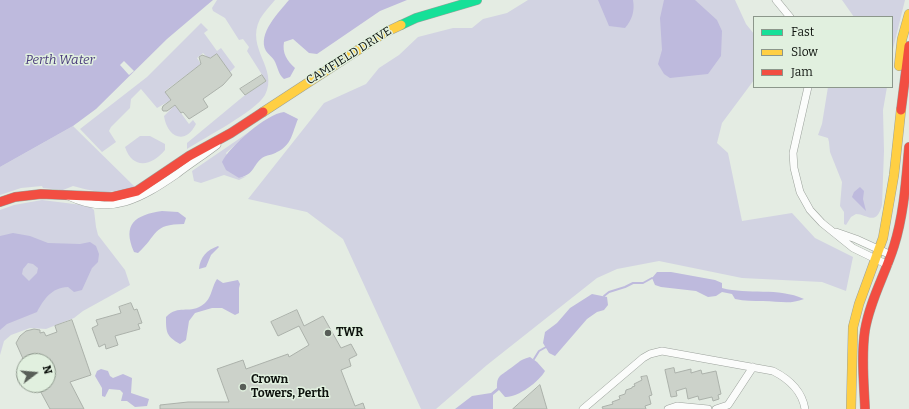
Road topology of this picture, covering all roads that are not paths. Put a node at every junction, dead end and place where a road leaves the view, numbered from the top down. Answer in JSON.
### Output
{"nodes":[{"id":1,"x":477,"y":0,"type":"edge"},
{"id":2,"x":776,"y":0,"type":"edge"},
{"id":3,"x":909,"y":14,"type":"edge"},
{"id":4,"x":789,"y":16,"type":"edge"},
{"id":5,"x":909,"y":46,"type":"edge"},
{"id":6,"x":808,"y":88,"type":"edge"},
{"id":7,"x":909,"y":147,"type":"edge"},
{"id":8,"x":891,"y":193,"type":"junction"},
{"id":9,"x":0,"y":202,"type":"edge"},
{"id":10,"x":832,"y":231,"type":"junction"},
{"id":11,"x":880,"y":250,"type":"junction"},
{"id":12,"x":891,"y":255,"type":"junction"},
{"id":13,"x":876,"y":259,"type":"junction"},
{"id":14,"x":888,"y":265,"type":"junction"},
{"id":15,"x":753,"y":368,"type":"junction"},
{"id":16,"x":583,"y":409,"type":"edge"},
{"id":17,"x":668,"y":409,"type":"edge"},
{"id":18,"x":708,"y":409,"type":"edge"},
{"id":19,"x":716,"y":409,"type":"edge"},
{"id":20,"x":805,"y":409,"type":"edge"},
{"id":21,"x":851,"y":409,"type":"edge"},
{"id":22,"x":865,"y":409,"type":"edge"}],
"edges":[{"from":1,"to":9,"type":"street","name":"CAMFIELD DRIVE"},
{"from":2,"to":4,"type":"street"},
{"from":3,"to":8,"type":"street"},
{"from":5,"to":8,"type":"street"},
{"from":6,"to":10,"type":"street"},
{"from":7,"to":12,"type":"street"},
{"from":8,"to":11,"type":"street"},
{"from":10,"to":11,"type":"street"},
{"from":10,"to":13,"type":"street"},
{"from":11,"to":12,"type":"street"},
{"from":11,"to":13,"type":"street"},
{"from":12,"to":14,"type":"street"},
{"from":13,"to":14,"type":"street"},
{"from":13,"to":21,"type":"street"},
{"from":14,"to":22,"type":"street"},
{"from":15,"to":16,"type":"street"},
{"from":15,"to":19,"type":"street"},
{"from":15,"to":20,"type":"street"},
{"from":17,"to":18,"type":"street"}]}
